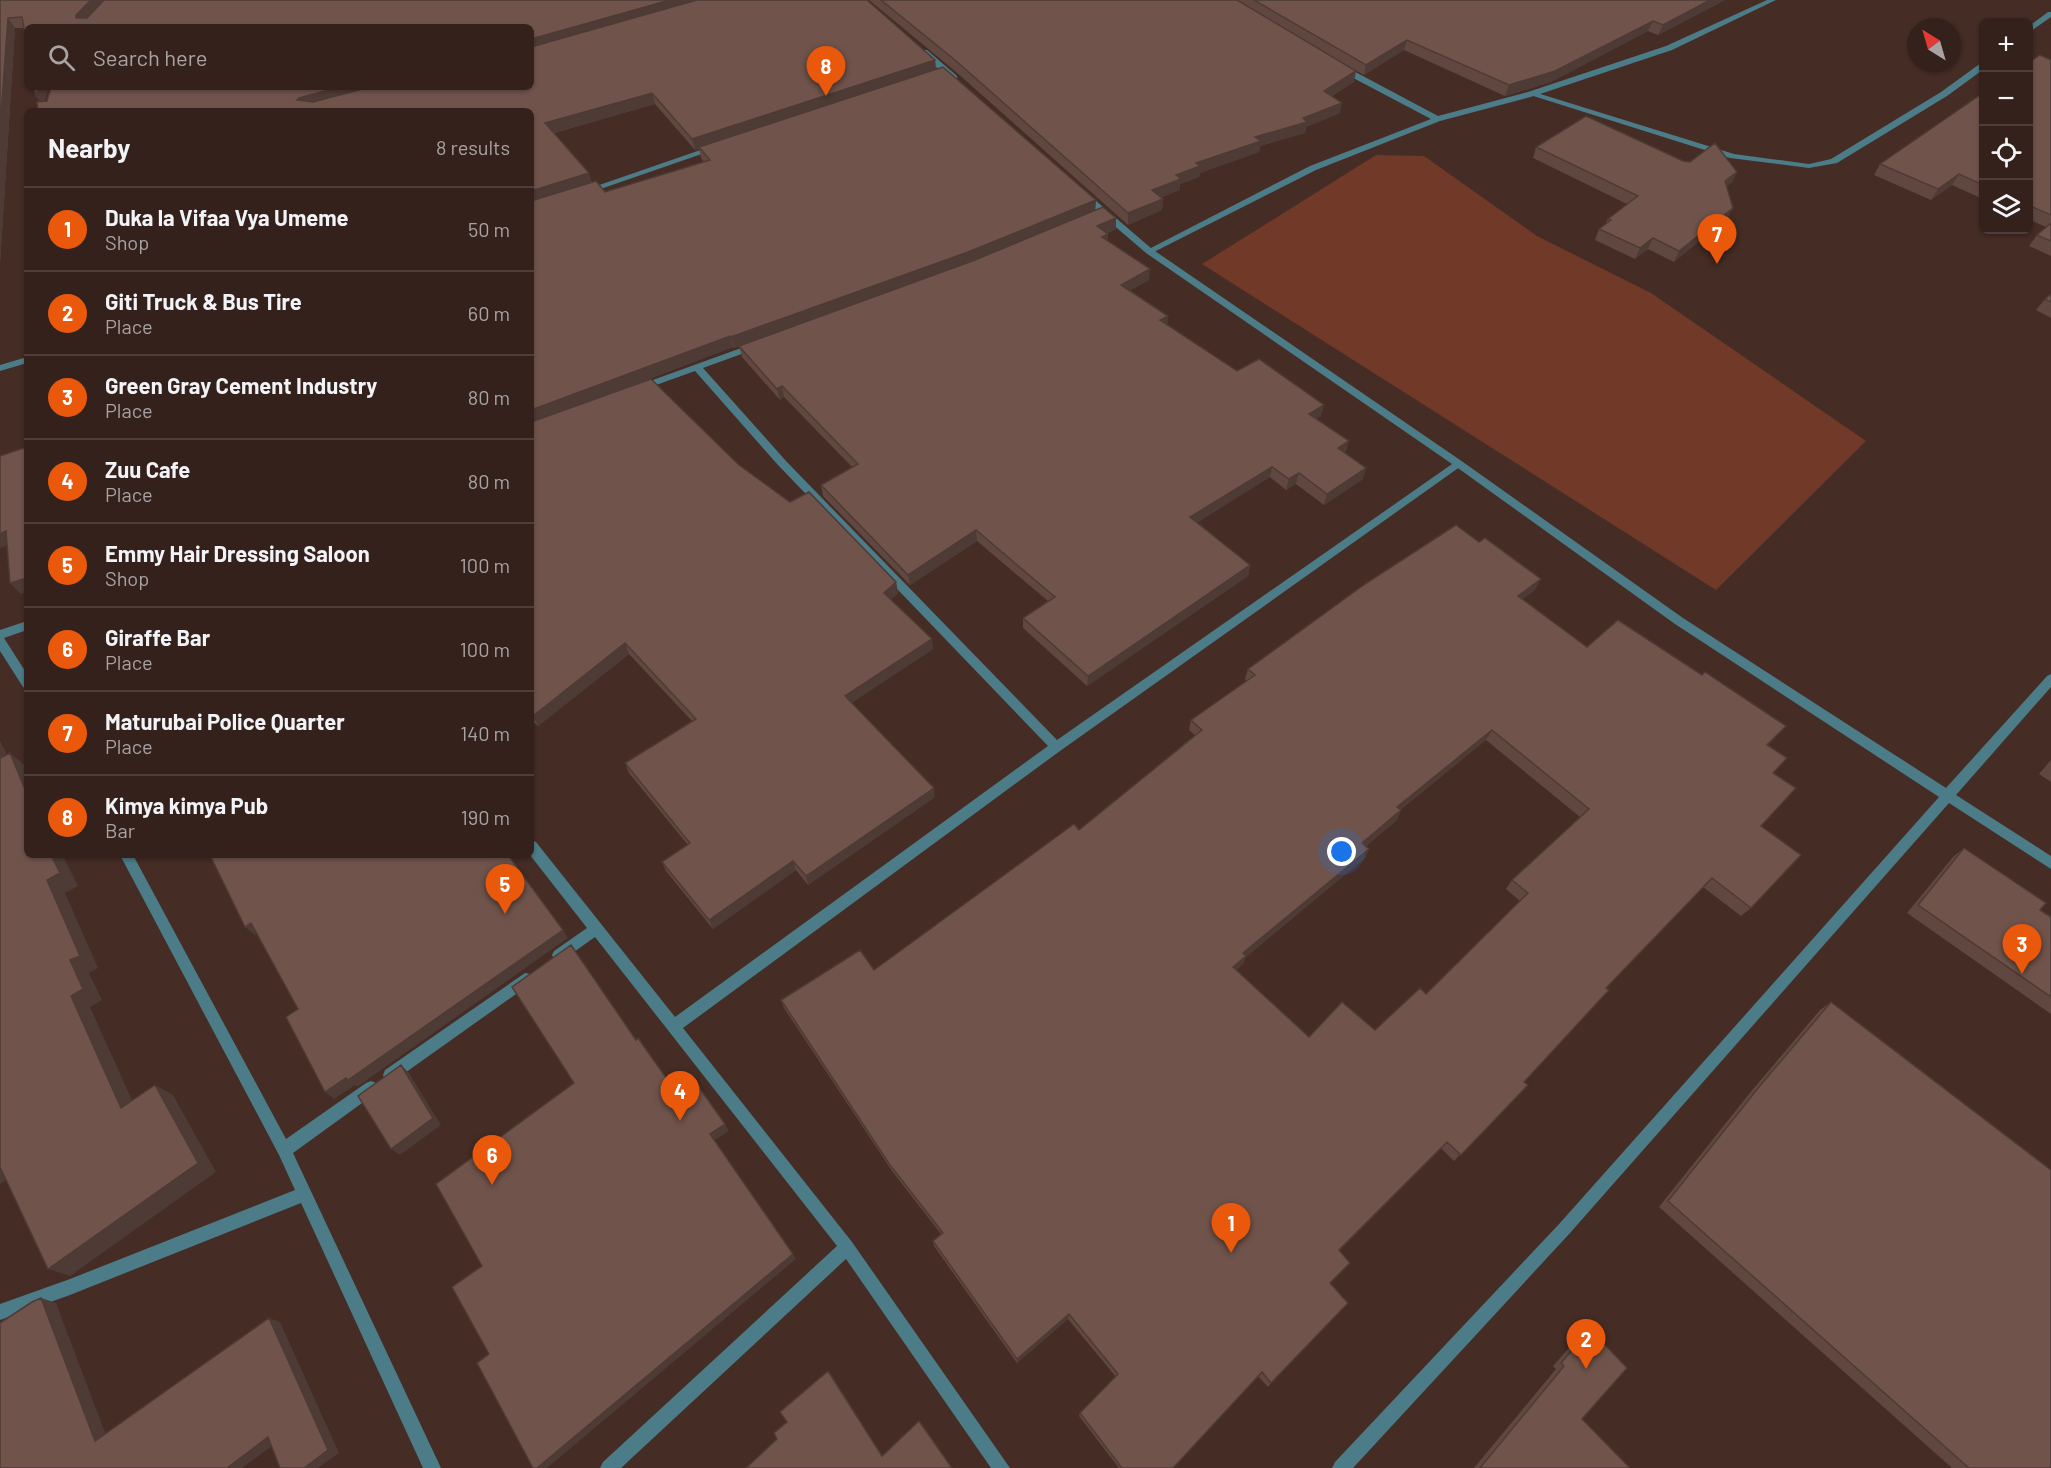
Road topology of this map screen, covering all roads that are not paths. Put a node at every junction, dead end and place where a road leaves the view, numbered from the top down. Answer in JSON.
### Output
{"nodes":[{"id":1,"x":1773,"y":0,"type":"edge"},
{"id":2,"x":2051,"y":14,"type":"edge"},
{"id":3,"x":2033,"y":27,"type":"edge"},
{"id":4,"x":914,"y":43,"type":"edge"},
{"id":5,"x":1337,"y":65,"type":"edge"},
{"id":6,"x":1979,"y":68,"type":"edge"},
{"id":7,"x":948,"y":72,"type":"junction"},
{"id":8,"x":937,"y":76,"type":"edge"},
{"id":9,"x":965,"y":88,"type":"edge"},
{"id":10,"x":1531,"y":94,"type":"junction"},
{"id":11,"x":1437,"y":119,"type":"junction"},
{"id":12,"x":723,"y":146,"type":"edge"},
{"id":13,"x":1078,"y":190,"type":"edge"},
{"id":14,"x":576,"y":194,"type":"edge"},
{"id":15,"x":1104,"y":213,"type":"junction"},
{"id":16,"x":1093,"y":218,"type":"edge"},
{"id":17,"x":1149,"y":251,"type":"junction"},
{"id":18,"x":763,"y":343,"type":"edge"},
{"id":19,"x":24,"y":361,"type":"edge"},
{"id":20,"x":697,"y":367,"type":"junction"},
{"id":21,"x":0,"y":368,"type":"edge"},
{"id":22,"x":631,"y":392,"type":"edge"},
{"id":23,"x":1459,"y":464,"type":"junction"},
{"id":24,"x":24,"y":626,"type":"edge"},
{"id":25,"x":0,"y":635,"type":"edge"},
{"id":26,"x":0,"y":641,"type":"edge"},
{"id":27,"x":24,"y":679,"type":"edge"},
{"id":28,"x":2051,"y":679,"type":"edge"},
{"id":29,"x":1056,"y":747,"type":"junction"},
{"id":30,"x":1948,"y":794,"type":"junction"},
{"id":31,"x":534,"y":850,"type":"edge"},
{"id":32,"x":128,"y":858,"type":"edge"},
{"id":33,"x":2051,"y":863,"type":"edge"},
{"id":34,"x":596,"y":929,"type":"junction"},
{"id":35,"x":674,"y":1026,"type":"junction"},
{"id":36,"x":284,"y":1150,"type":"junction"},
{"id":37,"x":304,"y":1194,"type":"junction"},
{"id":38,"x":847,"y":1247,"type":"junction"},
{"id":39,"x":0,"y":1312,"type":"edge"},
{"id":40,"x":432,"y":1468,"type":"edge"},
{"id":41,"x":609,"y":1468,"type":"edge"},
{"id":42,"x":1001,"y":1468,"type":"edge"},
{"id":43,"x":1341,"y":1468,"type":"edge"}],
"edges":[{"from":1,"to":10,"type":"street"},
{"from":2,"to":3,"type":"street"},
{"from":4,"to":7,"type":"street"},
{"from":5,"to":11,"type":"street"},
{"from":6,"to":10,"type":"street"},
{"from":7,"to":8,"type":"street"},
{"from":7,"to":9,"type":"street"},
{"from":10,"to":11,"type":"street"},
{"from":11,"to":17,"type":"street"},
{"from":12,"to":14,"type":"street"},
{"from":13,"to":15,"type":"street"},
{"from":15,"to":16,"type":"street"},
{"from":15,"to":17,"type":"street"},
{"from":17,"to":23,"type":"street"},
{"from":18,"to":20,"type":"street"},
{"from":19,"to":21,"type":"street"},
{"from":20,"to":22,"type":"street"},
{"from":20,"to":29,"type":"street"},
{"from":23,"to":29,"type":"street"},
{"from":23,"to":30,"type":"street"},
{"from":24,"to":25,"type":"street"},
{"from":26,"to":27,"type":"street"},
{"from":28,"to":30,"type":"street"},
{"from":29,"to":35,"type":"street"},
{"from":30,"to":33,"type":"street"},
{"from":30,"to":43,"type":"street"},
{"from":31,"to":34,"type":"street"},
{"from":32,"to":36,"type":"street"},
{"from":34,"to":35,"type":"street"},
{"from":34,"to":36,"type":"street"},
{"from":35,"to":38,"type":"street"},
{"from":36,"to":37,"type":"street"},
{"from":37,"to":39,"type":"street"},
{"from":37,"to":40,"type":"street"},
{"from":38,"to":41,"type":"street"},
{"from":38,"to":42,"type":"street"}]}
